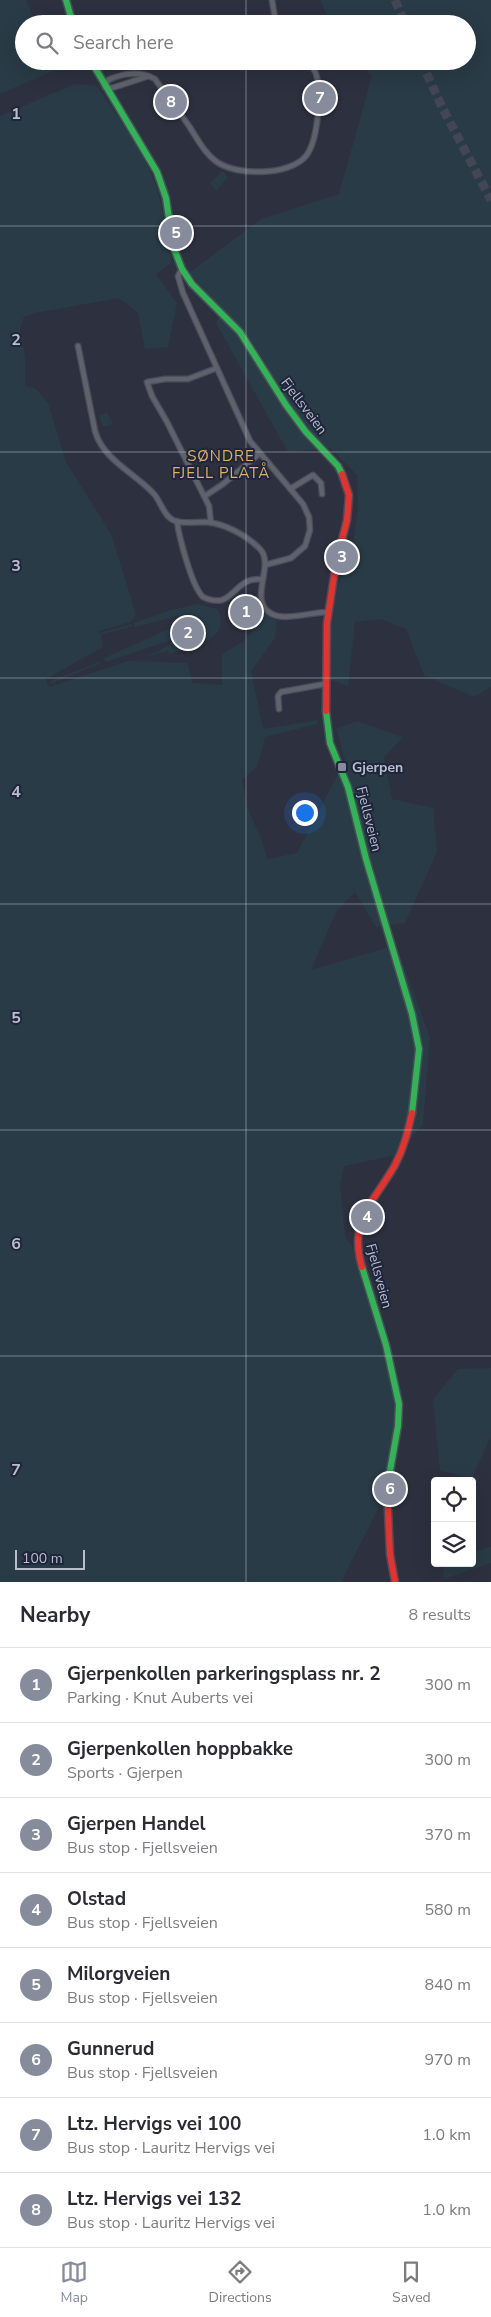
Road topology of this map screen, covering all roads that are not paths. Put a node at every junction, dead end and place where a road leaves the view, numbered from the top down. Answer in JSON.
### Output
{"nodes":[{"id":1,"x":66,"y":0,"type":"edge"},
{"id":2,"x":272,"y":0,"type":"edge"},
{"id":3,"x":70,"y":15,"type":"edge"},
{"id":4,"x":274,"y":15,"type":"edge"},
{"id":5,"x":96,"y":70,"type":"edge"},
{"id":6,"x":314,"y":70,"type":"edge"},
{"id":7,"x":149,"y":76,"type":"junction"},
{"id":8,"x":105,"y":87,"type":"junction"},
{"id":9,"x":182,"y":270,"type":"junction"},
{"id":10,"x":78,"y":346,"type":"dead end"},
{"id":11,"x":216,"y":368,"type":"junction"},
{"id":12,"x":259,"y":454,"type":"junction"},
{"id":13,"x":290,"y":489,"type":"junction"},
{"id":14,"x":322,"y":494,"type":"dead end"},
{"id":15,"x":204,"y":496,"type":"junction"},
{"id":16,"x":177,"y":521,"type":"junction"},
{"id":17,"x":211,"y":523,"type":"junction"},
{"id":18,"x":265,"y":564,"type":"junction"},
{"id":19,"x":262,"y":579,"type":"junction"},
{"id":20,"x":328,"y":612,"type":"junction"},
{"id":21,"x":325,"y":684,"type":"junction"},
{"id":22,"x":279,"y":709,"type":"dead end"},
{"id":23,"x":395,"y":1582,"type":"edge"}],
"edges":[{"from":1,"to":3,"type":"main road"},
{"from":2,"to":4,"type":"street"},
{"from":5,"to":8,"type":"main road","name":"Fjellsveien"},
{"from":6,"to":7,"type":"street"},
{"from":7,"to":8,"type":"street"},
{"from":7,"to":8,"type":"street"},
{"from":8,"to":9,"type":"main road","name":"Fjellsveien"},
{"from":9,"to":11,"type":"street"},
{"from":9,"to":20,"type":"main road","name":"Fjellsveien"},
{"from":10,"to":16,"type":"street"},
{"from":11,"to":12,"type":"street"},
{"from":11,"to":15,"type":"street"},
{"from":12,"to":13,"type":"street"},
{"from":12,"to":15,"type":"street"},
{"from":13,"to":14,"type":"street"},
{"from":13,"to":18,"type":"street"},
{"from":15,"to":17,"type":"street"},
{"from":16,"to":17,"type":"street"},
{"from":16,"to":19,"type":"street"},
{"from":17,"to":18,"type":"street"},
{"from":18,"to":19,"type":"street"},
{"from":19,"to":20,"type":"street"},
{"from":20,"to":21,"type":"main road","name":"Fjellsveien"},
{"from":21,"to":22,"type":"street"},
{"from":21,"to":23,"type":"main road","name":"Fjellsveien"}]}
